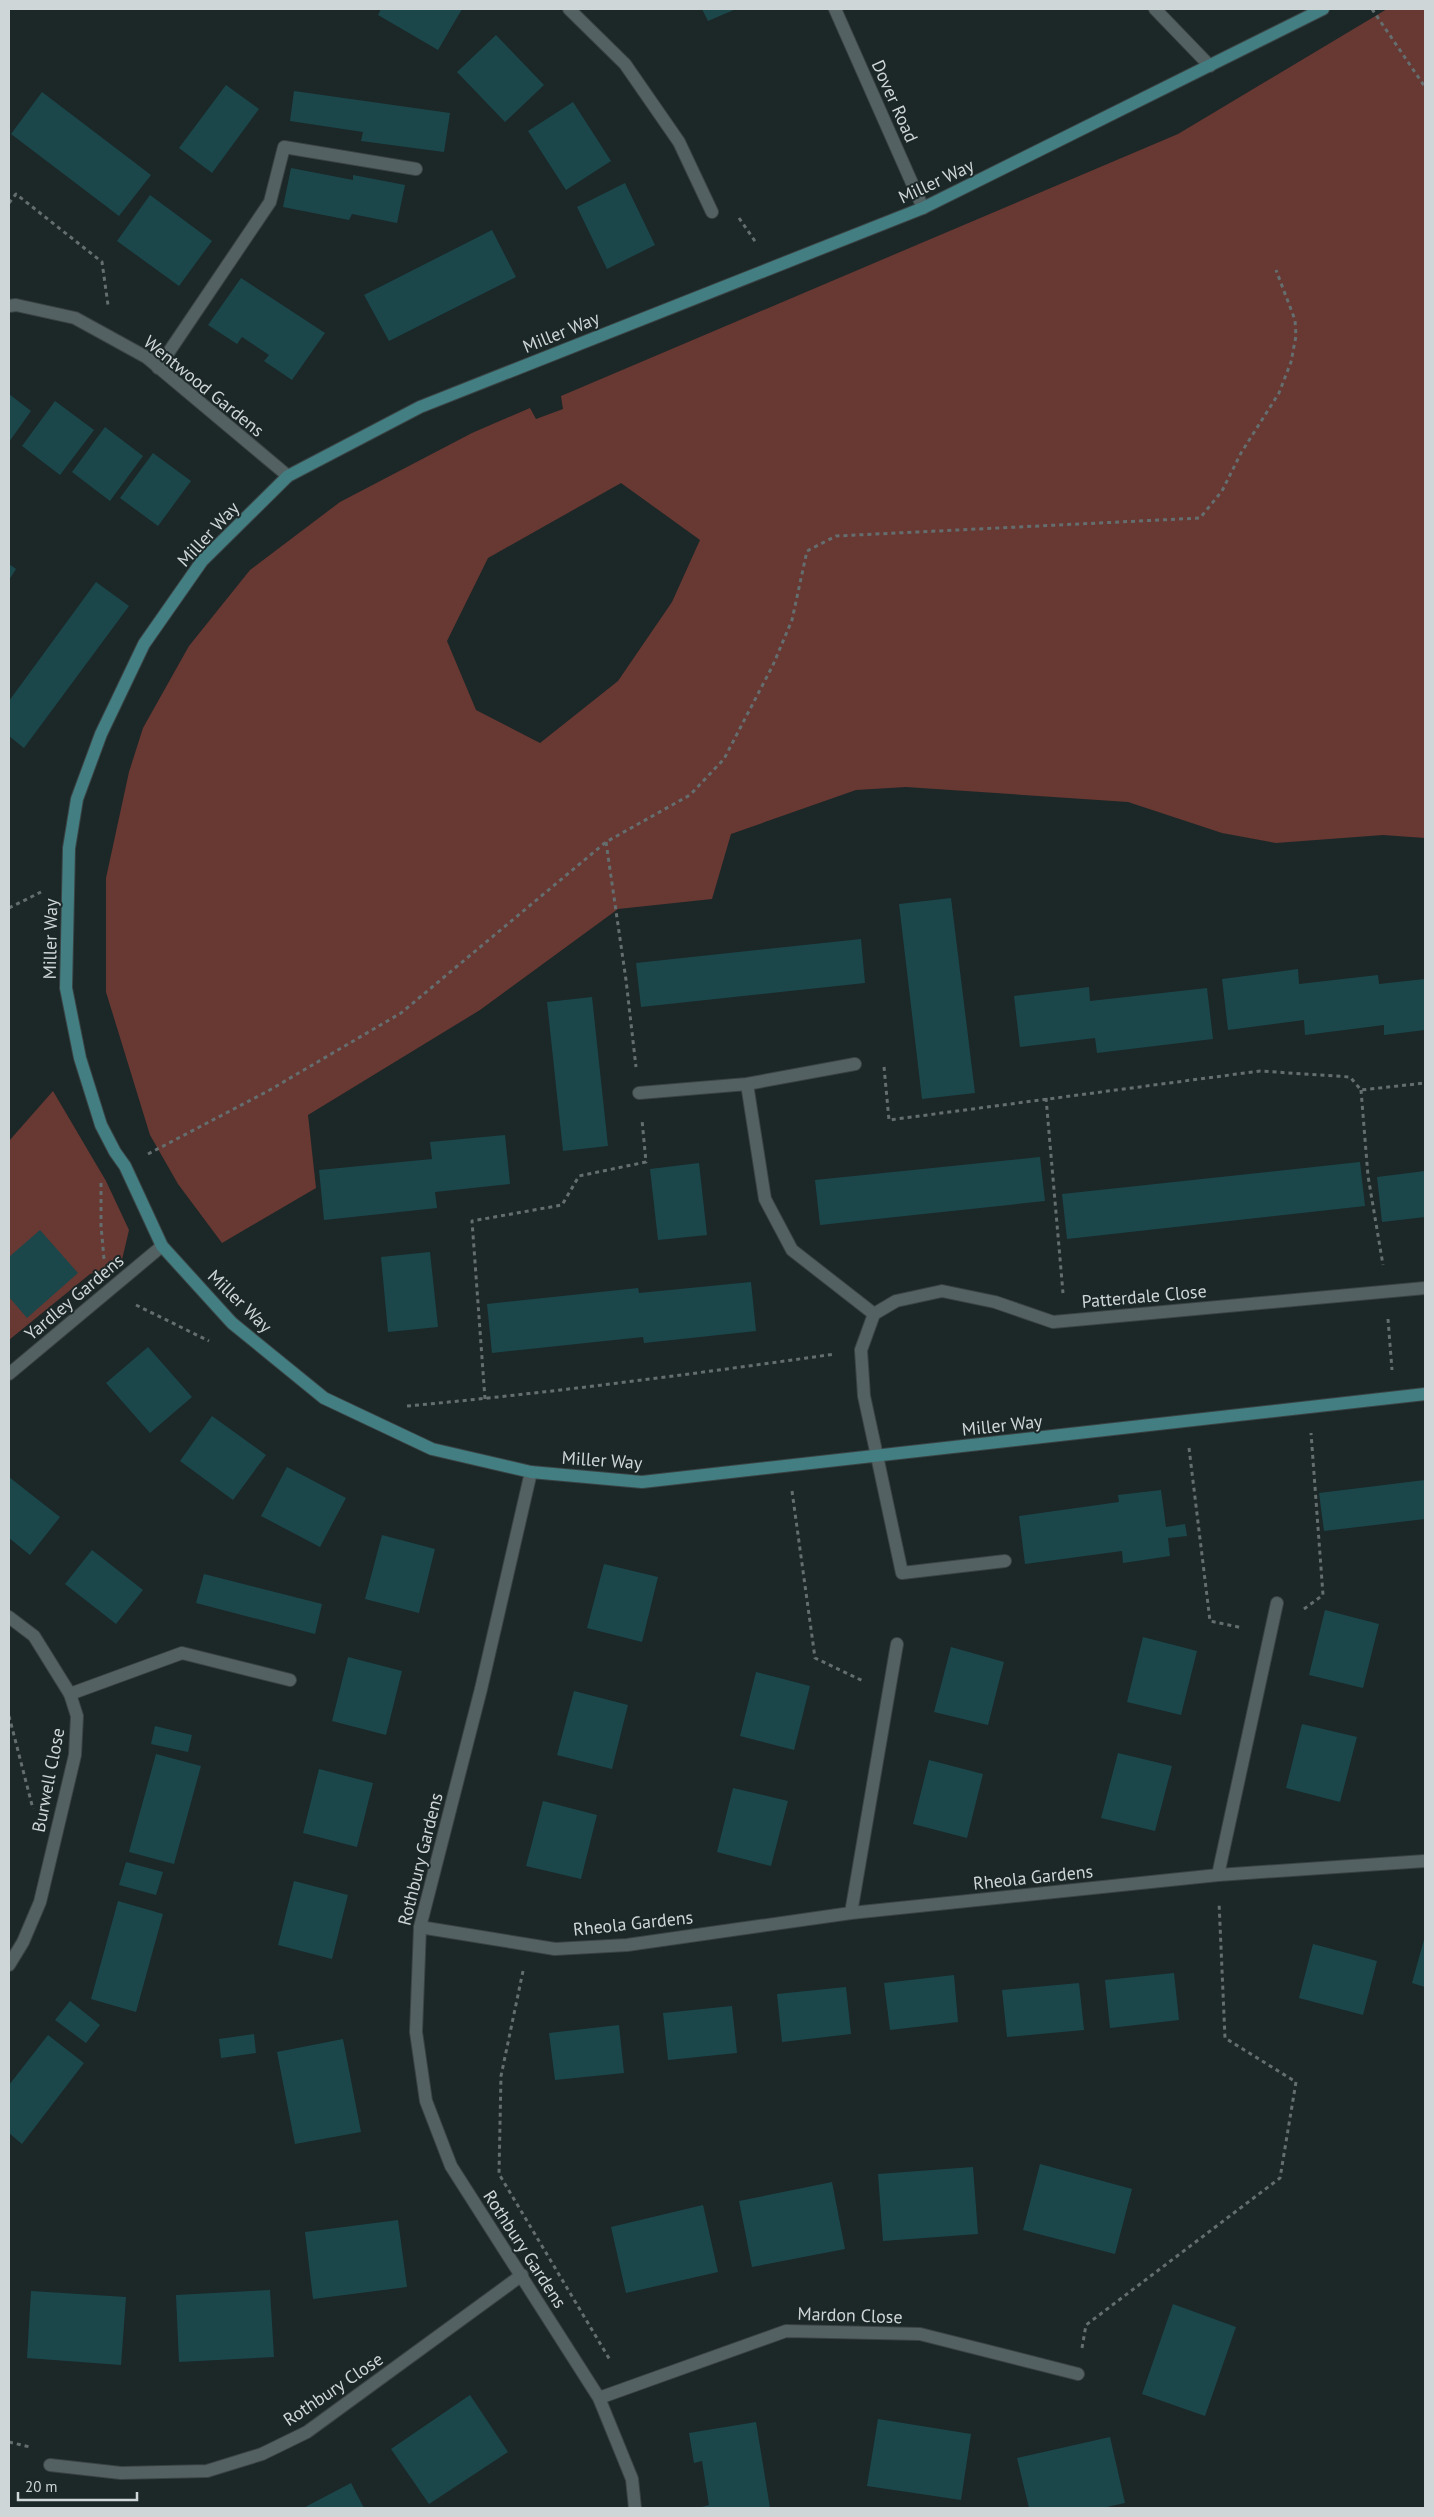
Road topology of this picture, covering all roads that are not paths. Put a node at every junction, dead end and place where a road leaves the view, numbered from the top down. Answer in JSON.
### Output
{"nodes":[{"id":1,"x":569,"y":9,"type":"edge"},
{"id":2,"x":835,"y":9,"type":"edge"},
{"id":3,"x":1155,"y":9,"type":"edge"},
{"id":4,"x":1323,"y":9,"type":"edge"},
{"id":5,"x":1210,"y":66,"type":"junction"},
{"id":6,"x":416,"y":169,"type":"dead end"},
{"id":7,"x":924,"y":208,"type":"junction"},
{"id":8,"x":712,"y":212,"type":"road end"},
{"id":9,"x":9,"y":306,"type":"edge"},
{"id":10,"x":158,"y":368,"type":"junction"},
{"id":11,"x":288,"y":476,"type":"junction"},
{"id":12,"x":855,"y":1064,"type":"road end"},
{"id":13,"x":747,"y":1084,"type":"junction"},
{"id":14,"x":639,"y":1093,"type":"road end"},
{"id":15,"x":162,"y":1246,"type":"junction"},
{"id":16,"x":1425,"y":1288,"type":"edge"},
{"id":17,"x":874,"y":1314,"type":"junction"},
{"id":18,"x":9,"y":1374,"type":"edge"},
{"id":19,"x":1425,"y":1394,"type":"edge"},
{"id":20,"x":877,"y":1456,"type":"junction"},
{"id":21,"x":531,"y":1472,"type":"junction"},
{"id":22,"x":1005,"y":1561,"type":"dead end"},
{"id":23,"x":1276,"y":1603,"type":"dead end"},
{"id":24,"x":9,"y":1617,"type":"edge"},
{"id":25,"x":897,"y":1644,"type":"dead end"},
{"id":26,"x":290,"y":1680,"type":"dead end"},
{"id":27,"x":70,"y":1694,"type":"junction"},
{"id":28,"x":1425,"y":1861,"type":"edge"},
{"id":29,"x":1218,"y":1875,"type":"junction"},
{"id":30,"x":851,"y":1913,"type":"junction"},
{"id":31,"x":420,"y":1927,"type":"junction"},
{"id":32,"x":9,"y":1965,"type":"edge"},
{"id":33,"x":522,"y":2275,"type":"junction"},
{"id":34,"x":1078,"y":2374,"type":"road end"},
{"id":35,"x":599,"y":2398,"type":"junction"},
{"id":36,"x":50,"y":2464,"type":"dead end"},
{"id":37,"x":635,"y":2508,"type":"edge"}],
"edges":[{"from":1,"to":8,"type":"street"},
{"from":2,"to":7,"type":"street","name":"Dover Road"},
{"from":3,"to":5,"type":"street"},
{"from":4,"to":5,"type":"street","name":"Miller Way"},
{"from":5,"to":7,"type":"street","name":"Miller Way"},
{"from":6,"to":10,"type":"street"},
{"from":7,"to":11,"type":"street","name":"Miller Way"},
{"from":9,"to":10,"type":"street","name":"Wentwood Gardens"},
{"from":10,"to":11,"type":"street","name":"Wentwood Gardens"},
{"from":11,"to":15,"type":"street","name":"Miller Way"},
{"from":12,"to":13,"type":"street"},
{"from":13,"to":14,"type":"street"},
{"from":13,"to":17,"type":"street"},
{"from":15,"to":18,"type":"street","name":"Yardley Gardens"},
{"from":15,"to":21,"type":"street","name":"Miller Way"},
{"from":16,"to":17,"type":"street","name":"Patterdale Close"},
{"from":17,"to":20,"type":"street"},
{"from":19,"to":20,"type":"street","name":"Miller Way"},
{"from":20,"to":21,"type":"street","name":"Miller Way"},
{"from":20,"to":22,"type":"street"},
{"from":21,"to":31,"type":"street","name":"Rothbury Gardens"},
{"from":23,"to":29,"type":"street"},
{"from":24,"to":27,"type":"street","name":"Burwell Close"},
{"from":25,"to":30,"type":"street"},
{"from":26,"to":27,"type":"street"},
{"from":27,"to":32,"type":"street","name":"Burwell Close"},
{"from":28,"to":29,"type":"street","name":"Rheola Gardens"},
{"from":29,"to":30,"type":"street","name":"Rheola Gardens"},
{"from":30,"to":31,"type":"street","name":"Rheola Gardens"},
{"from":31,"to":33,"type":"street","name":"Rothbury Gardens"},
{"from":33,"to":35,"type":"street","name":"Rothbury Gardens"},
{"from":33,"to":36,"type":"street","name":"Rothbury Close"},
{"from":34,"to":35,"type":"street","name":"Mardon Close"},
{"from":35,"to":37,"type":"street","name":"Rothbury Gardens"}]}
